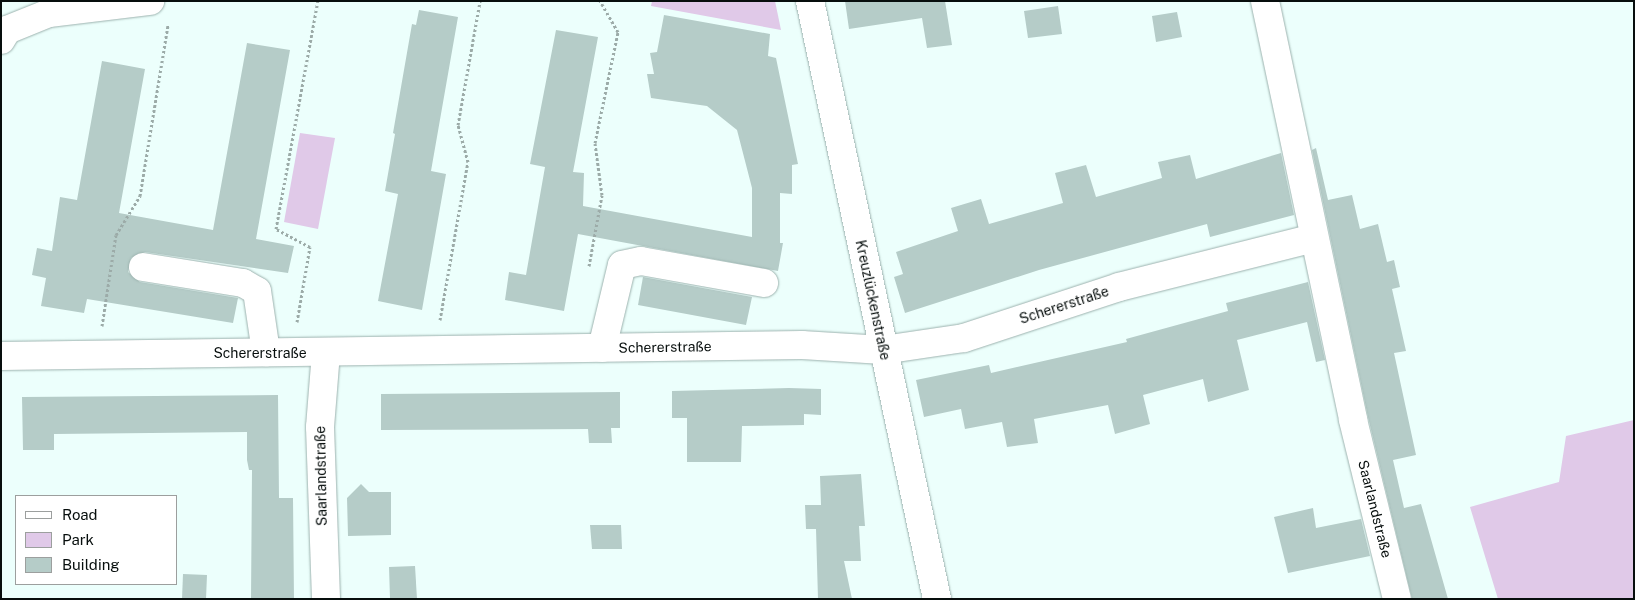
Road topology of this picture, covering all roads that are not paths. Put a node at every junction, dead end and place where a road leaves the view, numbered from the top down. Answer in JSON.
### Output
{"nodes":[{"id":1,"x":810,"y":1,"type":"edge"},
{"id":2,"x":1265,"y":1,"type":"edge"},
{"id":3,"x":159,"y":11,"type":"edge"},
{"id":4,"x":1,"y":40,"type":"edge"},
{"id":5,"x":1314,"y":238,"type":"junction"},
{"id":6,"x":143,"y":267,"type":"dead end"},
{"id":7,"x":764,"y":283,"type":"dead end"},
{"id":8,"x":602,"y":348,"type":"junction"},
{"id":9,"x":883,"y":350,"type":"junction"},
{"id":10,"x":279,"y":352,"type":"junction"},
{"id":11,"x":326,"y":352,"type":"junction"},
{"id":12,"x":1,"y":356,"type":"edge"},
{"id":13,"x":326,"y":599,"type":"edge"},
{"id":14,"x":937,"y":599,"type":"edge"},
{"id":15,"x":1397,"y":599,"type":"edge"}],
"edges":[{"from":1,"to":9,"type":"street","name":"Kreuzlückenstraße"},
{"from":2,"to":5,"type":"street"},
{"from":3,"to":4,"type":"street"},
{"from":5,"to":9,"type":"street","name":"Schererstraße"},
{"from":5,"to":15,"type":"street","name":"Saarlandstraße"},
{"from":6,"to":10,"type":"street"},
{"from":7,"to":8,"type":"street"},
{"from":8,"to":9,"type":"street","name":"Schererstraße"},
{"from":8,"to":11,"type":"street","name":"Schererstraße"},
{"from":9,"to":14,"type":"street","name":"Kreuzlückenstraße"},
{"from":10,"to":11,"type":"street","name":"Schererstraße"},
{"from":10,"to":12,"type":"street","name":"Schererstraße"},
{"from":11,"to":13,"type":"street","name":"Saarlandstraße"}]}
